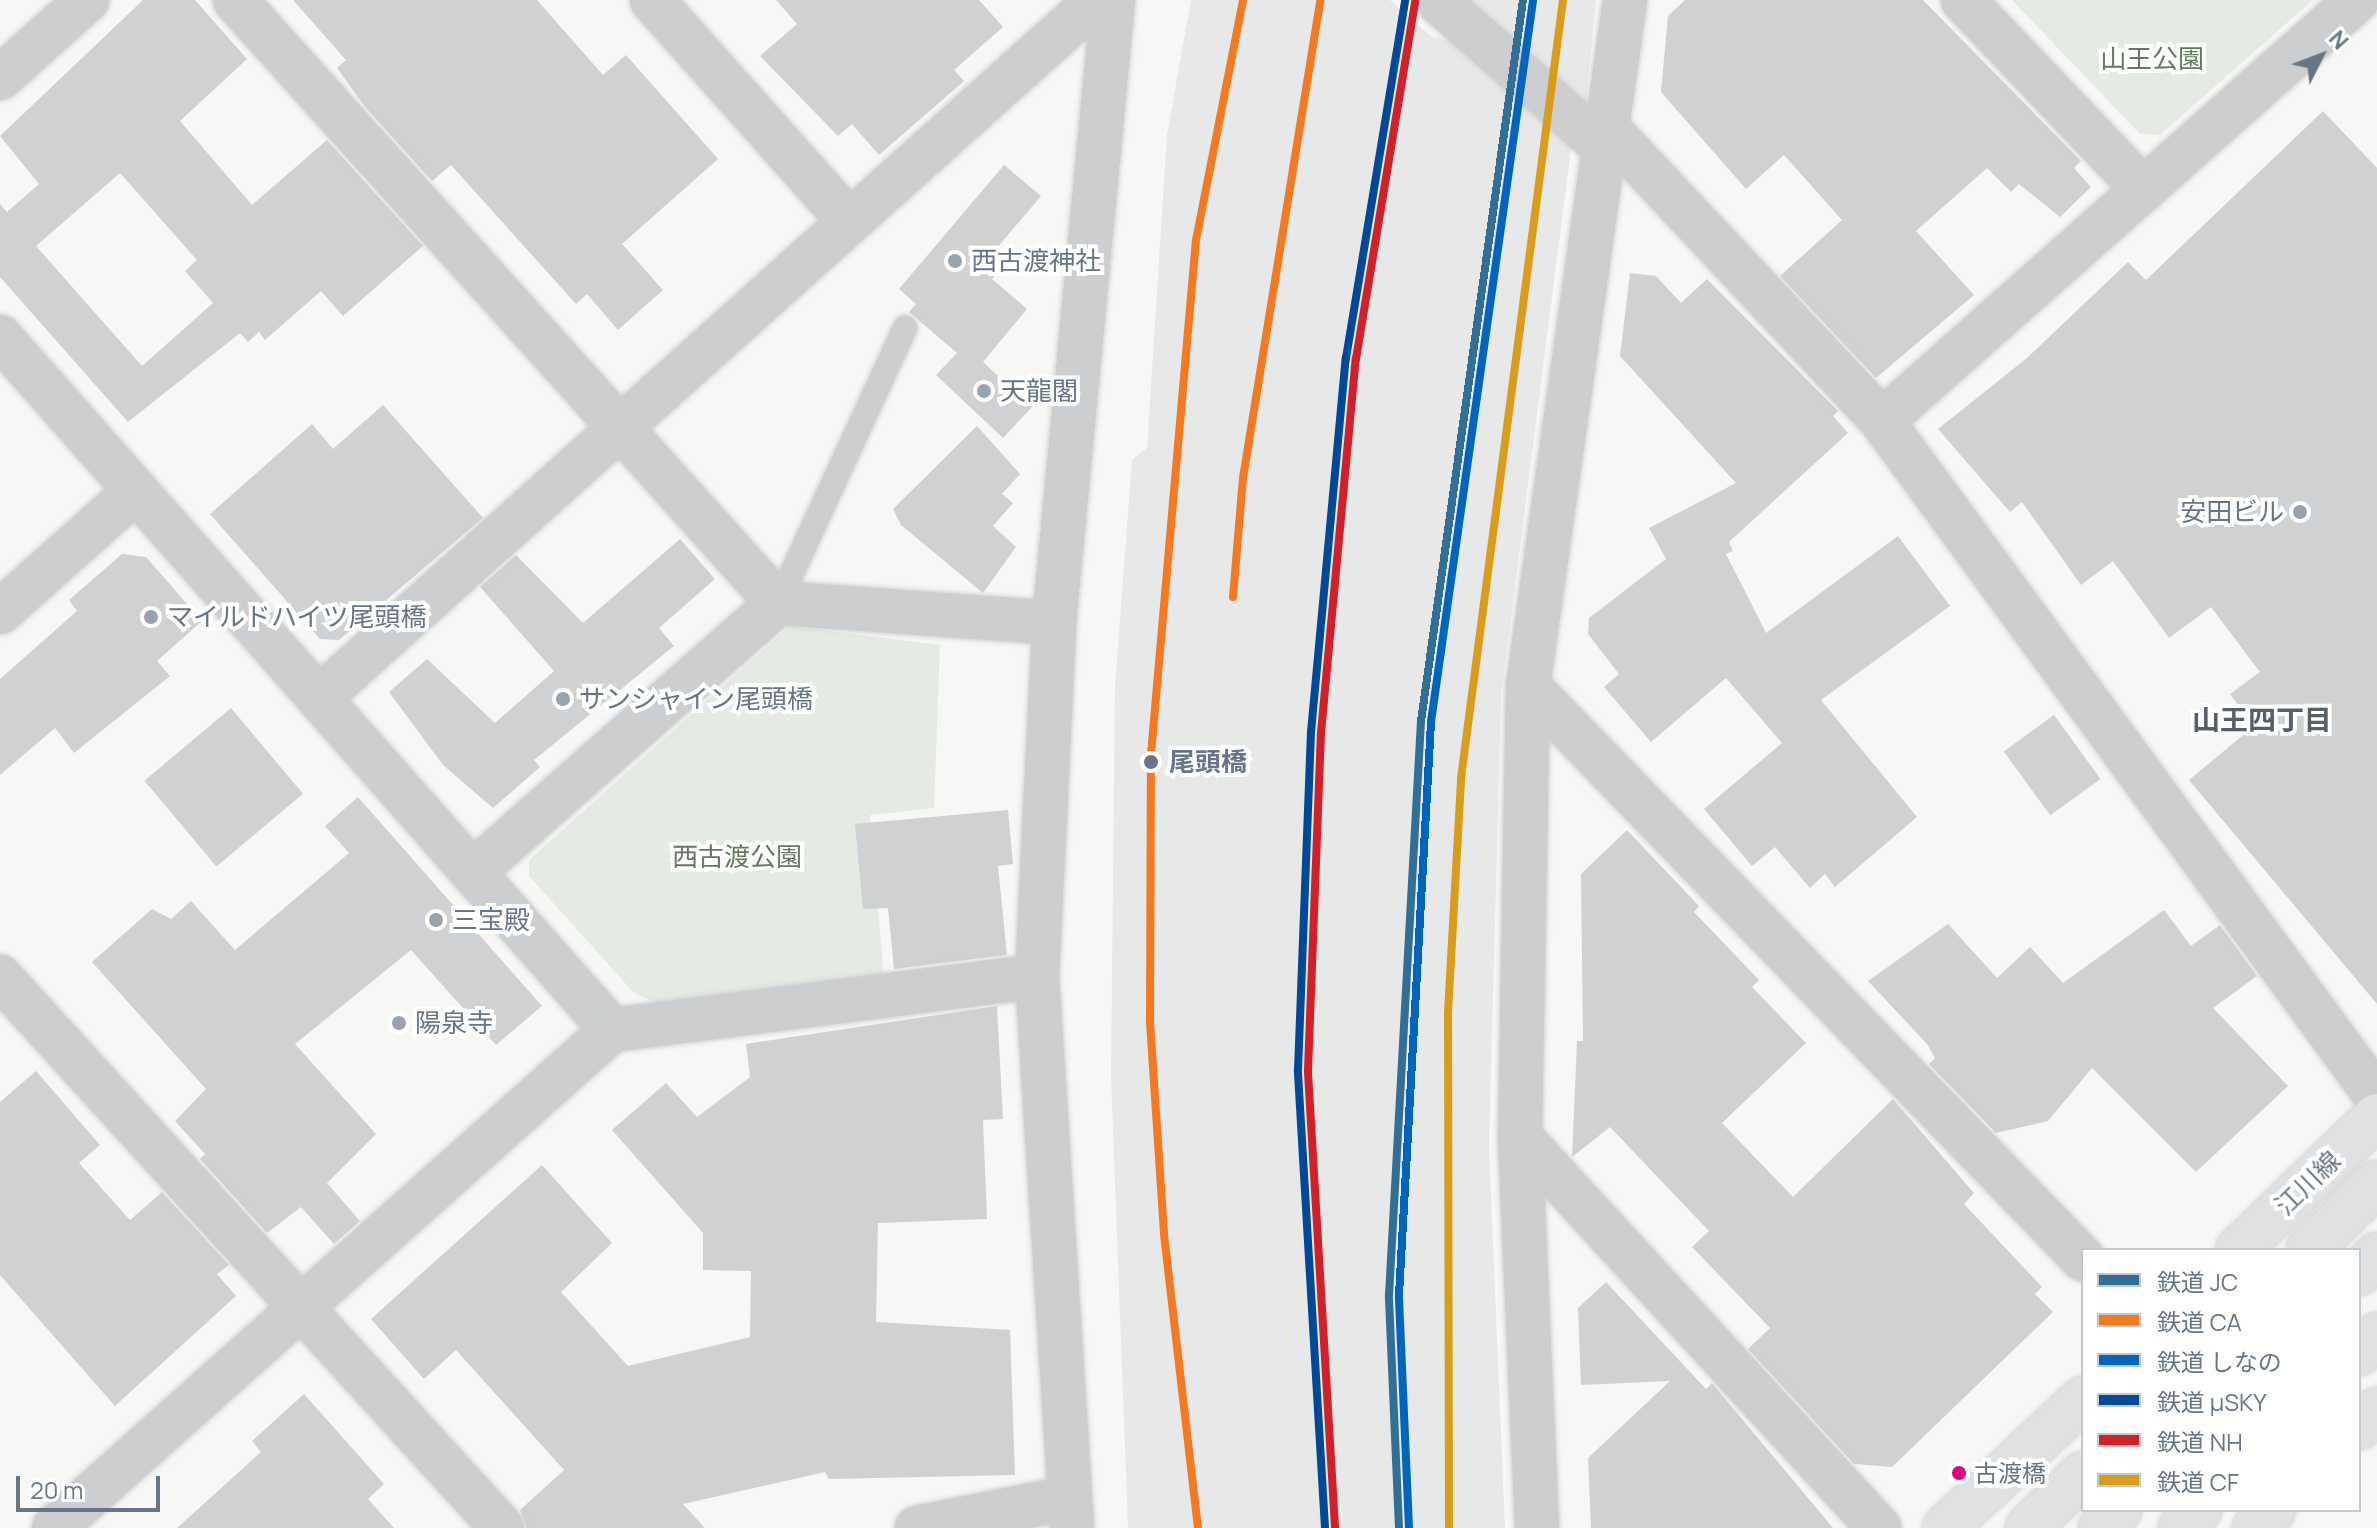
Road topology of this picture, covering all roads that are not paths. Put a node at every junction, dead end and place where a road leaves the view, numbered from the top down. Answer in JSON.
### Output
{"nodes":[{"id":1,"x":87,"y":0,"type":"edge"},
{"id":2,"x":235,"y":0,"type":"edge"},
{"id":3,"x":652,"y":0,"type":"edge"},
{"id":4,"x":1097,"y":0,"type":"edge"},
{"id":5,"x":1113,"y":0,"type":"edge"},
{"id":6,"x":1625,"y":0,"type":"edge"},
{"id":7,"x":1963,"y":0,"type":"edge"},
{"id":8,"x":2357,"y":0,"type":"edge"},
{"id":9,"x":1440,"y":3,"type":"dead end"},
{"id":10,"x":0,"y":78,"type":"edge"},
{"id":11,"x":1608,"y":139,"type":"junction"},
{"id":12,"x":2144,"y":190,"type":"junction"},
{"id":13,"x":850,"y":222,"type":"junction"},
{"id":14,"x":905,"y":328,"type":"dead end"},
{"id":15,"x":0,"y":337,"type":"edge"},
{"id":16,"x":1882,"y":421,"type":"junction"},
{"id":17,"x":620,"y":428,"type":"junction"},
{"id":18,"x":136,"y":491,"type":"junction"},
{"id":19,"x":778,"y":603,"type":"junction"},
{"id":20,"x":0,"y":612,"type":"edge"},
{"id":21,"x":1054,"y":623,"type":"junction"},
{"id":22,"x":1528,"y":686,"type":"junction"},
{"id":23,"x":319,"y":698,"type":"junction"},
{"id":24,"x":473,"y":872,"type":"junction"},
{"id":25,"x":1037,"y":976,"type":"junction"},
{"id":26,"x":0,"y":977,"type":"edge"},
{"id":27,"x":612,"y":1030,"type":"junction"},
{"id":28,"x":2377,"y":1097,"type":"edge"},
{"id":29,"x":2377,"y":1116,"type":"edge"},
{"id":30,"x":1520,"y":1137,"type":"junction"},
{"id":31,"x":2377,"y":1183,"type":"edge"},
{"id":32,"x":2240,"y":1248,"type":"edge"},
{"id":33,"x":2311,"y":1248,"type":"edge"},
{"id":34,"x":2377,"y":1255,"type":"edge"},
{"id":35,"x":2081,"y":1257,"type":"edge"},
{"id":36,"x":2361,"y":1271,"type":"edge"},
{"id":37,"x":298,"y":1307,"type":"junction"},
{"id":38,"x":2377,"y":1335,"type":"edge"},
{"id":39,"x":2361,"y":1351,"type":"edge"},
{"id":40,"x":2081,"y":1401,"type":"edge"},
{"id":41,"x":2377,"y":1410,"type":"edge"},
{"id":42,"x":2361,"y":1425,"type":"edge"},
{"id":43,"x":2081,"y":1476,"type":"edge"},
{"id":44,"x":2117,"y":1512,"type":"edge"},
{"id":45,"x":2197,"y":1512,"type":"edge"},
{"id":46,"x":2271,"y":1512,"type":"edge"},
{"id":47,"x":1070,"y":1513,"type":"edge"},
{"id":48,"x":54,"y":1528,"type":"edge"},
{"id":49,"x":502,"y":1528,"type":"edge"},
{"id":50,"x":917,"y":1528,"type":"edge"},
{"id":51,"x":1537,"y":1528,"type":"edge"},
{"id":52,"x":1879,"y":1528,"type":"edge"},
{"id":53,"x":1945,"y":1528,"type":"edge"},
{"id":54,"x":2028,"y":1528,"type":"edge"},
{"id":55,"x":2101,"y":1528,"type":"edge"},
{"id":56,"x":2181,"y":1528,"type":"edge"},
{"id":57,"x":2255,"y":1528,"type":"edge"}],
"edges":[{"from":1,"to":10,"type":"street"},
{"from":2,"to":17,"type":"street"},
{"from":3,"to":13,"type":"street"},
{"from":4,"to":13,"type":"street"},
{"from":5,"to":21,"type":"street"},
{"from":6,"to":11,"type":"street"},
{"from":7,"to":12,"type":"street"},
{"from":8,"to":12,"type":"street"},
{"from":9,"to":11,"type":"street"},
{"from":11,"to":16,"type":"street"},
{"from":11,"to":22,"type":"street"},
{"from":12,"to":16,"type":"street"},
{"from":13,"to":17,"type":"street"},
{"from":14,"to":19,"type":"lane"},
{"from":15,"to":18,"type":"street"},
{"from":16,"to":28,"type":"street"},
{"from":17,"to":19,"type":"street"},
{"from":17,"to":23,"type":"street"},
{"from":18,"to":20,"type":"street"},
{"from":18,"to":23,"type":"street"},
{"from":19,"to":21,"type":"street"},
{"from":19,"to":24,"type":"street"},
{"from":21,"to":25,"type":"street"},
{"from":22,"to":30,"type":"street"},
{"from":22,"to":35,"type":"street"},
{"from":23,"to":24,"type":"street"},
{"from":24,"to":27,"type":"street"},
{"from":25,"to":27,"type":"street"},
{"from":25,"to":47,"type":"street"},
{"from":26,"to":37,"type":"street"},
{"from":27,"to":37,"type":"street"},
{"from":29,"to":32,"type":"main road","name":"江川線"},
{"from":30,"to":51,"type":"street"},
{"from":30,"to":52,"type":"street"},
{"from":31,"to":33,"type":"main road"},
{"from":34,"to":36,"type":"main road"},
{"from":37,"to":48,"type":"street"},
{"from":37,"to":49,"type":"street"},
{"from":38,"to":39,"type":"main road"},
{"from":40,"to":53,"type":"main road"},
{"from":41,"to":42,"type":"main road"},
{"from":43,"to":54,"type":"main road"},
{"from":44,"to":55,"type":"main road"},
{"from":45,"to":56,"type":"main road"},
{"from":46,"to":57,"type":"main road"},
{"from":47,"to":50,"type":"street"}]}
